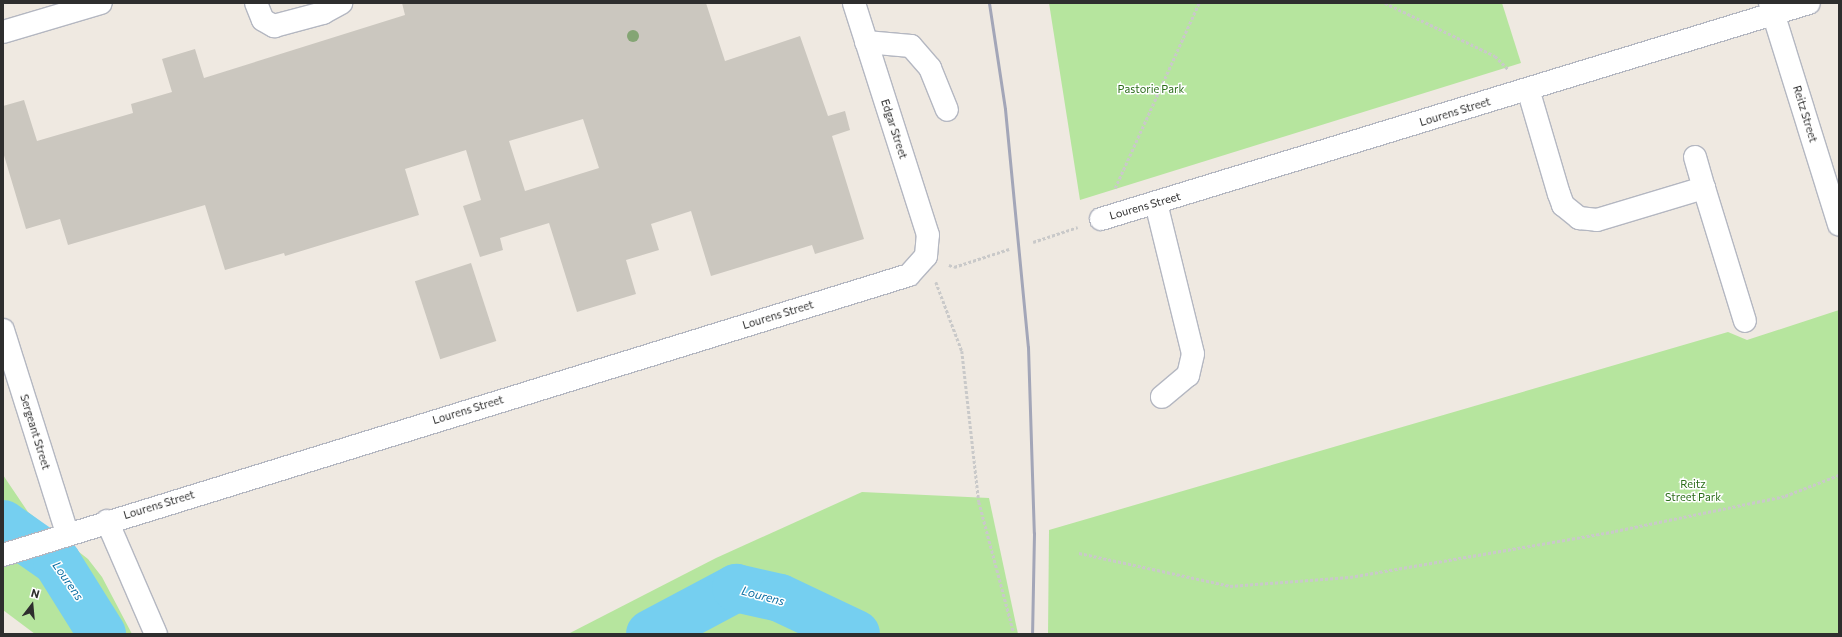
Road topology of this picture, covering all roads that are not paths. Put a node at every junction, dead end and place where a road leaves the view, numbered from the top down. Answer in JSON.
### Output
{"nodes":[{"id":1,"x":100,"y":3,"type":"edge"},
{"id":2,"x":256,"y":3,"type":"edge"},
{"id":3,"x":341,"y":3,"type":"edge"},
{"id":4,"x":854,"y":3,"type":"edge"},
{"id":5,"x":1809,"y":3,"type":"edge"},
{"id":6,"x":57,"y":9,"type":"edge"},
{"id":7,"x":1772,"y":9,"type":"edge"},
{"id":8,"x":3,"y":32,"type":"edge"},
{"id":9,"x":866,"y":42,"type":"junction"},
{"id":10,"x":1528,"y":89,"type":"junction"},
{"id":11,"x":947,"y":110,"type":"dead end"},
{"id":12,"x":1695,"y":157,"type":"dead end"},
{"id":13,"x":1704,"y":188,"type":"junction"},
{"id":14,"x":1156,"y":203,"type":"junction"},
{"id":15,"x":1101,"y":219,"type":"road end"},
{"id":16,"x":1839,"y":225,"type":"edge"},
{"id":17,"x":926,"y":256,"type":"joint"},
{"id":18,"x":1745,"y":320,"type":"dead end"},
{"id":19,"x":3,"y":330,"type":"edge"},
{"id":20,"x":1162,"y":397,"type":"dead end"},
{"id":21,"x":107,"y":521,"type":"junction"},
{"id":22,"x":67,"y":533,"type":"junction"},
{"id":23,"x":3,"y":555,"type":"edge"},
{"id":24,"x":156,"y":634,"type":"edge"}],
"edges":[{"from":1,"to":6,"type":"street"},
{"from":2,"to":3,"type":"street"},
{"from":4,"to":9,"type":"street","name":"Edgar Street"},
{"from":5,"to":7,"type":"street","name":"Lourens Street"},
{"from":6,"to":8,"type":"street"},
{"from":7,"to":10,"type":"street","name":"Lourens Street"},
{"from":7,"to":16,"type":"street","name":"Reitz Street"},
{"from":9,"to":11,"type":"street"},
{"from":9,"to":17,"type":"street","name":"Edgar Street"},
{"from":10,"to":13,"type":"street"},
{"from":10,"to":14,"type":"street","name":"Lourens Street"},
{"from":12,"to":13,"type":"street"},
{"from":13,"to":18,"type":"street"},
{"from":14,"to":15,"type":"street","name":"Lourens Street"},
{"from":14,"to":20,"type":"street"},
{"from":17,"to":21,"type":"street","name":"Lourens Street"},
{"from":19,"to":22,"type":"street","name":"Sergeant Street"},
{"from":21,"to":22,"type":"street","name":"Lourens Street"},
{"from":21,"to":24,"type":"street"},
{"from":22,"to":23,"type":"street","name":"Lourens Street"}]}
